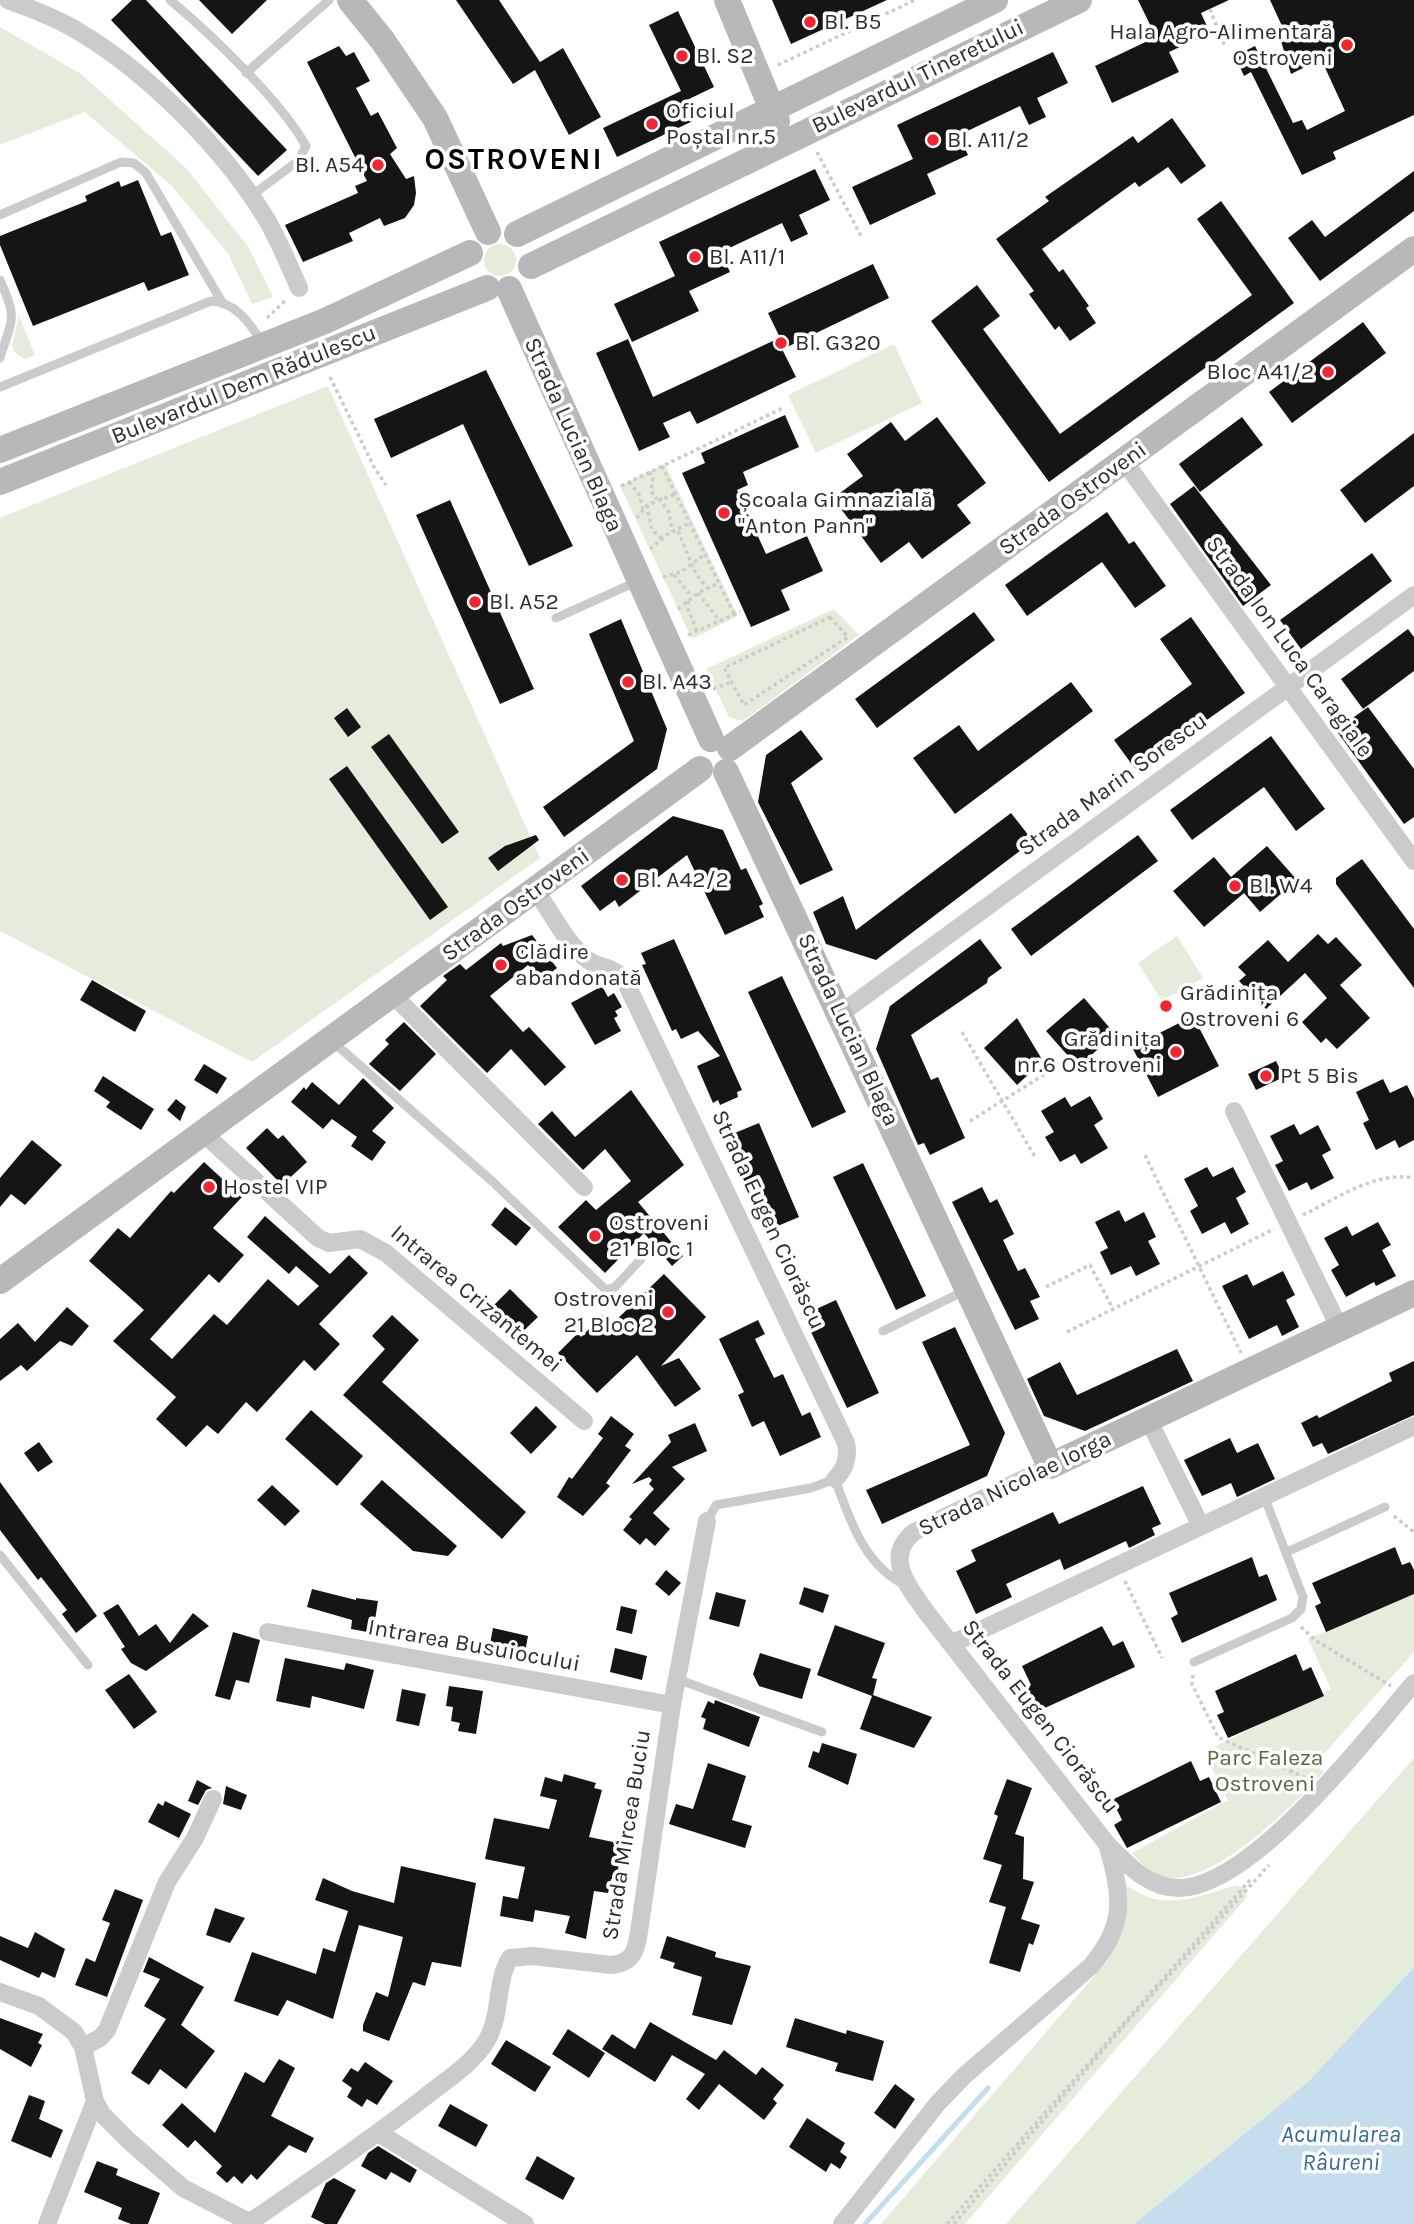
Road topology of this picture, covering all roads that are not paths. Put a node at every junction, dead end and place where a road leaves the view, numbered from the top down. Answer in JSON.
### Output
{"nodes":[{"id":1,"x":8,"y":0,"type":"edge"},
{"id":2,"x":170,"y":0,"type":"edge"},
{"id":3,"x":329,"y":0,"type":"edge"},
{"id":4,"x":350,"y":0,"type":"edge"},
{"id":5,"x":727,"y":0,"type":"edge"},
{"id":6,"x":995,"y":0,"type":"edge"},
{"id":7,"x":1079,"y":0,"type":"edge"},
{"id":8,"x":246,"y":74,"type":"junction"},
{"id":9,"x":771,"y":107,"type":"junction"},
{"id":10,"x":797,"y":136,"type":"junction"},
{"id":11,"x":251,"y":196,"type":"junction"},
{"id":12,"x":0,"y":215,"type":"edge"},
{"id":13,"x":488,"y":232,"type":"junction"},
{"id":14,"x":517,"y":234,"type":"junction"},
{"id":15,"x":1414,"y":249,"type":"edge"},
{"id":16,"x":470,"y":253,"type":"junction"},
{"id":17,"x":531,"y":266,"type":"junction"},
{"id":18,"x":0,"y":280,"type":"edge"},
{"id":19,"x":299,"y":288,"type":"road end"},
{"id":20,"x":498,"y":289,"type":"junction"},
{"id":21,"x":222,"y":302,"type":"junction"},
{"id":22,"x":264,"y":345,"type":"junction"},
{"id":23,"x":0,"y":358,"type":"edge"},
{"id":24,"x":0,"y":387,"type":"edge"},
{"id":25,"x":0,"y":450,"type":"edge"},
{"id":26,"x":1124,"y":461,"type":"junction"},
{"id":27,"x":0,"y":482,"type":"edge"},
{"id":28,"x":650,"y":579,"type":"junction"},
{"id":29,"x":1414,"y":595,"type":"edge"},
{"id":30,"x":556,"y":618,"type":"dead end"},
{"id":31,"x":1288,"y":687,"type":"junction"},
{"id":32,"x":717,"y":757,"type":"junction"},
{"id":33,"x":1414,"y":861,"type":"edge"},
{"id":34,"x":536,"y":891,"type":"junction"},
{"id":35,"x":393,"y":995,"type":"junction"},
{"id":36,"x":840,"y":1013,"type":"junction"},
{"id":37,"x":331,"y":1040,"type":"junction"},
{"id":38,"x":1234,"y":1111,"type":"dead end"},
{"id":39,"x":202,"y":1132,"type":"junction"},
{"id":40,"x":584,"y":1187,"type":"dead end"},
{"id":41,"x":641,"y":1259,"type":"dead end"},
{"id":42,"x":0,"y":1281,"type":"edge"},
{"id":43,"x":968,"y":1289,"type":"junction"},
{"id":44,"x":1414,"y":1293,"type":"edge"},
{"id":45,"x":1339,"y":1329,"type":"junction"},
{"id":46,"x":883,"y":1331,"type":"dead end"},
{"id":47,"x":1148,"y":1419,"type":"junction"},
{"id":48,"x":584,"y":1421,"type":"dead end"},
{"id":49,"x":1414,"y":1426,"type":"edge"},
{"id":50,"x":1050,"y":1466,"type":"junction"},
{"id":51,"x":835,"y":1479,"type":"junction"},
{"id":52,"x":1264,"y":1496,"type":"junction"},
{"id":53,"x":1385,"y":1507,"type":"road end"},
{"id":54,"x":707,"y":1521,"type":"joint"},
{"id":55,"x":1201,"y":1526,"type":"junction"},
{"id":56,"x":1287,"y":1552,"type":"junction"},
{"id":57,"x":0,"y":1555,"type":"edge"},
{"id":58,"x":898,"y":1564,"type":"joint"},
{"id":59,"x":908,"y":1587,"type":"junction"},
{"id":60,"x":268,"y":1632,"type":"dead end"},
{"id":61,"x":951,"y":1644,"type":"junction"},
{"id":62,"x":1194,"y":1662,"type":"road end"},
{"id":63,"x":88,"y":1665,"type":"dead end"},
{"id":64,"x":677,"y":1679,"type":"junction"},
{"id":65,"x":1414,"y":1683,"type":"edge"},
{"id":66,"x":672,"y":1705,"type":"junction"},
{"id":67,"x":822,"y":1732,"type":"dead end"},
{"id":68,"x":213,"y":1799,"type":"dead end"},
{"id":69,"x":1107,"y":1844,"type":"junction"},
{"id":70,"x":0,"y":1992,"type":"edge"},
{"id":71,"x":83,"y":2047,"type":"junction"},
{"id":72,"x":95,"y":2101,"type":"junction"},
{"id":73,"x":379,"y":2133,"type":"junction"},
{"id":74,"x":252,"y":2223,"type":"edge"},
{"id":75,"x":47,"y":2224,"type":"edge"},
{"id":76,"x":525,"y":2224,"type":"edge"},
{"id":77,"x":842,"y":2224,"type":"edge"}],
"edges":[{"from":1,"to":11,"type":"street"},
{"from":2,"to":8,"type":"lane"},
{"from":3,"to":8,"type":"lane"},
{"from":4,"to":13,"type":"street"},
{"from":5,"to":9,"type":"street"},
{"from":6,"to":9,"type":"street","name":"Bulevardul Tineretului"},
{"from":7,"to":10,"type":"street","name":"Bulevardul Tineretului"},
{"from":8,"to":11,"type":"lane"},
{"from":9,"to":10,"type":"street"},
{"from":9,"to":14,"type":"street","name":"Bulevardul Tineretului"},
{"from":10,"to":17,"type":"street","name":"Bulevardul Tineretului"},
{"from":11,"to":19,"type":"street"},
{"from":12,"to":21,"type":"lane"},
{"from":13,"to":14,"type":"street"},
{"from":13,"to":16,"type":"street"},
{"from":14,"to":17,"type":"street"},
{"from":15,"to":26,"type":"street","name":"Strada Ostroveni"},
{"from":16,"to":20,"type":"street"},
{"from":16,"to":22,"type":"street","name":"Bulevardul Dem Rădulescu"},
{"from":17,"to":20,"type":"street","name":"Bulevardul Tineretului"},
{"from":18,"to":23,"type":"lane"},
{"from":20,"to":27,"type":"street","name":"Bulevardul Dem Rădulescu"},
{"from":20,"to":28,"type":"street","name":"Strada Lucian Blaga"},
{"from":21,"to":22,"type":"lane"},
{"from":21,"to":24,"type":"lane"},
{"from":22,"to":25,"type":"street","name":"Bulevardul Dem Rădulescu"},
{"from":26,"to":31,"type":"street","name":"Strada Ion Luca Caragiale"},
{"from":26,"to":32,"type":"street","name":"Strada Ostroveni"},
{"from":28,"to":30,"type":"lane"},
{"from":28,"to":32,"type":"street","name":"Strada Lucian Blaga"},
{"from":29,"to":31,"type":"street","name":"Strada Marin Sorescu"},
{"from":31,"to":33,"type":"street","name":"Strada Ion Luca Caragiale"},
{"from":31,"to":36,"type":"street","name":"Strada Marin Sorescu"},
{"from":32,"to":34,"type":"street","name":"Strada Ostroveni"},
{"from":32,"to":36,"type":"street","name":"Strada Lucian Blaga"},
{"from":34,"to":35,"type":"street","name":"Strada Ostroveni"},
{"from":34,"to":51,"type":"street","name":"Strada Eugen Ciorăscu"},
{"from":35,"to":37,"type":"street","name":"Strada Ostroveni"},
{"from":35,"to":40,"type":"street"},
{"from":36,"to":43,"type":"street","name":"Strada Lucian Blaga"},
{"from":37,"to":39,"type":"street","name":"Strada Ostroveni"},
{"from":37,"to":41,"type":"lane"},
{"from":38,"to":45,"type":"street"},
{"from":39,"to":42,"type":"street","name":"Strada Ostroveni"},
{"from":39,"to":48,"type":"street","name":"Intrarea Crizantemei"},
{"from":43,"to":46,"type":"lane"},
{"from":43,"to":50,"type":"street","name":"Strada Lucian Blaga"},
{"from":44,"to":45,"type":"street","name":"Strada Nicolae Iorga"},
{"from":45,"to":47,"type":"street","name":"Strada Nicolae Iorga"},
{"from":47,"to":50,"type":"street","name":"Strada Nicolae Iorga"},
{"from":47,"to":55,"type":"street"},
{"from":49,"to":52,"type":"street"},
{"from":50,"to":58,"type":"street","name":"Strada Nicolae Iorga"},
{"from":51,"to":54,"type":"lane","name":"Strada Mircea Buciu"},
{"from":51,"to":59,"type":"lane","name":"Strada Eugen Ciorăscu"},
{"from":52,"to":55,"type":"street"},
{"from":52,"to":56,"type":"lane"},
{"from":53,"to":56,"type":"lane"},
{"from":54,"to":64,"type":"street","name":"Strada Mircea Buciu"},
{"from":55,"to":61,"type":"street"},
{"from":56,"to":62,"type":"lane"},
{"from":57,"to":63,"type":"lane"},
{"from":58,"to":59,"type":"street","name":"Strada Eugen Ciorăscu"},
{"from":59,"to":61,"type":"street","name":"Strada Eugen Ciorăscu"},
{"from":60,"to":66,"type":"street","name":"Intrarea Busuiocului"},
{"from":61,"to":69,"type":"street","name":"Strada Eugen Ciorăscu"},
{"from":64,"to":66,"type":"street","name":"Strada Mircea Buciu"},
{"from":64,"to":67,"type":"lane"},
{"from":65,"to":69,"type":"street"},
{"from":66,"to":73,"type":"street","name":"Strada Mircea Buciu"},
{"from":68,"to":71,"type":"street"},
{"from":69,"to":77,"type":"street"},
{"from":70,"to":71,"type":"street"},
{"from":71,"to":72,"type":"street"},
{"from":72,"to":74,"type":"street"},
{"from":72,"to":75,"type":"street"},
{"from":73,"to":74,"type":"street","name":"Strada Mircea Buciu"},
{"from":73,"to":76,"type":"street"}]}
